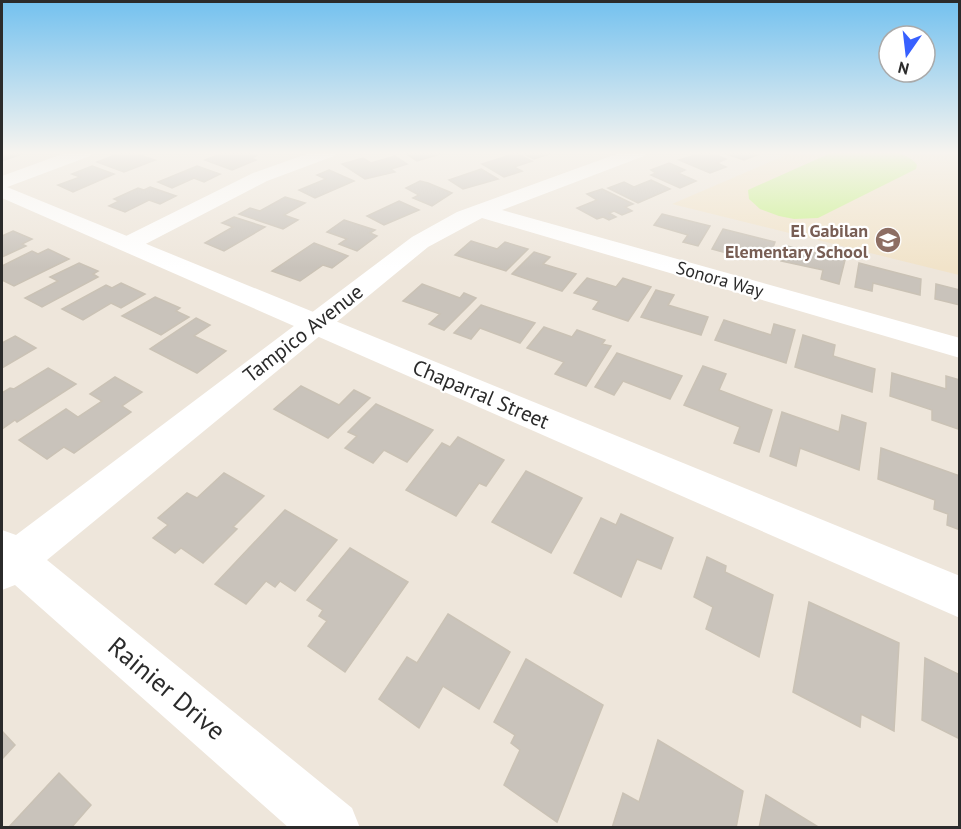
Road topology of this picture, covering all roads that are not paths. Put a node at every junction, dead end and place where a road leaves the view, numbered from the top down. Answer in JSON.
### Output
{"nodes":[{"id":1,"x":2,"y":191,"type":"edge"},
{"id":2,"x":233,"y":191,"type":"edge"},
{"id":3,"x":535,"y":191,"type":"edge"},
{"id":4,"x":481,"y":211,"type":"junction"},
{"id":5,"x":128,"y":244,"type":"junction"},
{"id":6,"x":315,"y":323,"type":"junction"},
{"id":7,"x":960,"y":348,"type":"edge"},
{"id":8,"x":6,"y":560,"type":"edge"},
{"id":9,"x":960,"y":597,"type":"edge"},
{"id":10,"x":332,"y":828,"type":"edge"}],
"edges":[{"from":1,"to":5,"type":"street","name":"Chaparral Street"},
{"from":2,"to":5,"type":"street"},
{"from":3,"to":4,"type":"street","name":"Tampico Avenue"},
{"from":4,"to":6,"type":"street","name":"Tampico Avenue"},
{"from":4,"to":7,"type":"street","name":"Sonora Way"},
{"from":5,"to":6,"type":"street","name":"Chaparral Street"},
{"from":6,"to":8,"type":"street","name":"Tampico Avenue"},
{"from":6,"to":9,"type":"street","name":"Chaparral Street"},
{"from":8,"to":10,"type":"street","name":"Rainier Drive"}]}
